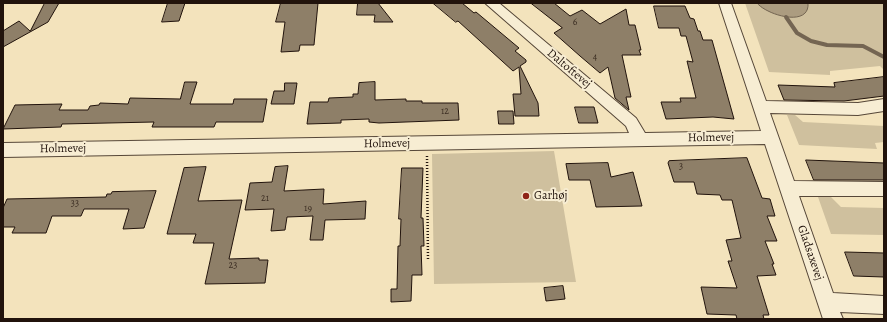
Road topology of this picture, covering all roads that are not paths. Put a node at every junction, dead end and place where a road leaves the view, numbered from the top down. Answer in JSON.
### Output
{"nodes":[{"id":1,"x":491,"y":3,"type":"edge"},
{"id":2,"x":725,"y":3,"type":"edge"},
{"id":3,"x":884,"y":105,"type":"edge"},
{"id":4,"x":760,"y":107,"type":"junction"},
{"id":5,"x":770,"y":137,"type":"junction"},
{"id":6,"x":640,"y":140,"type":"junction"},
{"id":7,"x":3,"y":150,"type":"edge"},
{"id":8,"x":788,"y":188,"type":"junction"},
{"id":9,"x":884,"y":189,"type":"edge"},
{"id":10,"x":884,"y":305,"type":"edge"},
{"id":11,"x":830,"y":311,"type":"edge"}],
"edges":[{"from":1,"to":6,"type":"street","name":"Daltoftevej"},
{"from":2,"to":4,"type":"street","name":"Gladsaxevej"},
{"from":3,"to":4,"type":"street"},
{"from":4,"to":5,"type":"street","name":"Gladsaxevej"},
{"from":5,"to":6,"type":"street","name":"Holmevej"},
{"from":5,"to":8,"type":"street","name":"Gladsaxevej"},
{"from":6,"to":7,"type":"street","name":"Holmevej"},
{"from":8,"to":9,"type":"street"},
{"from":8,"to":11,"type":"street","name":"Gladsaxevej"},
{"from":10,"to":11,"type":"street"}]}
